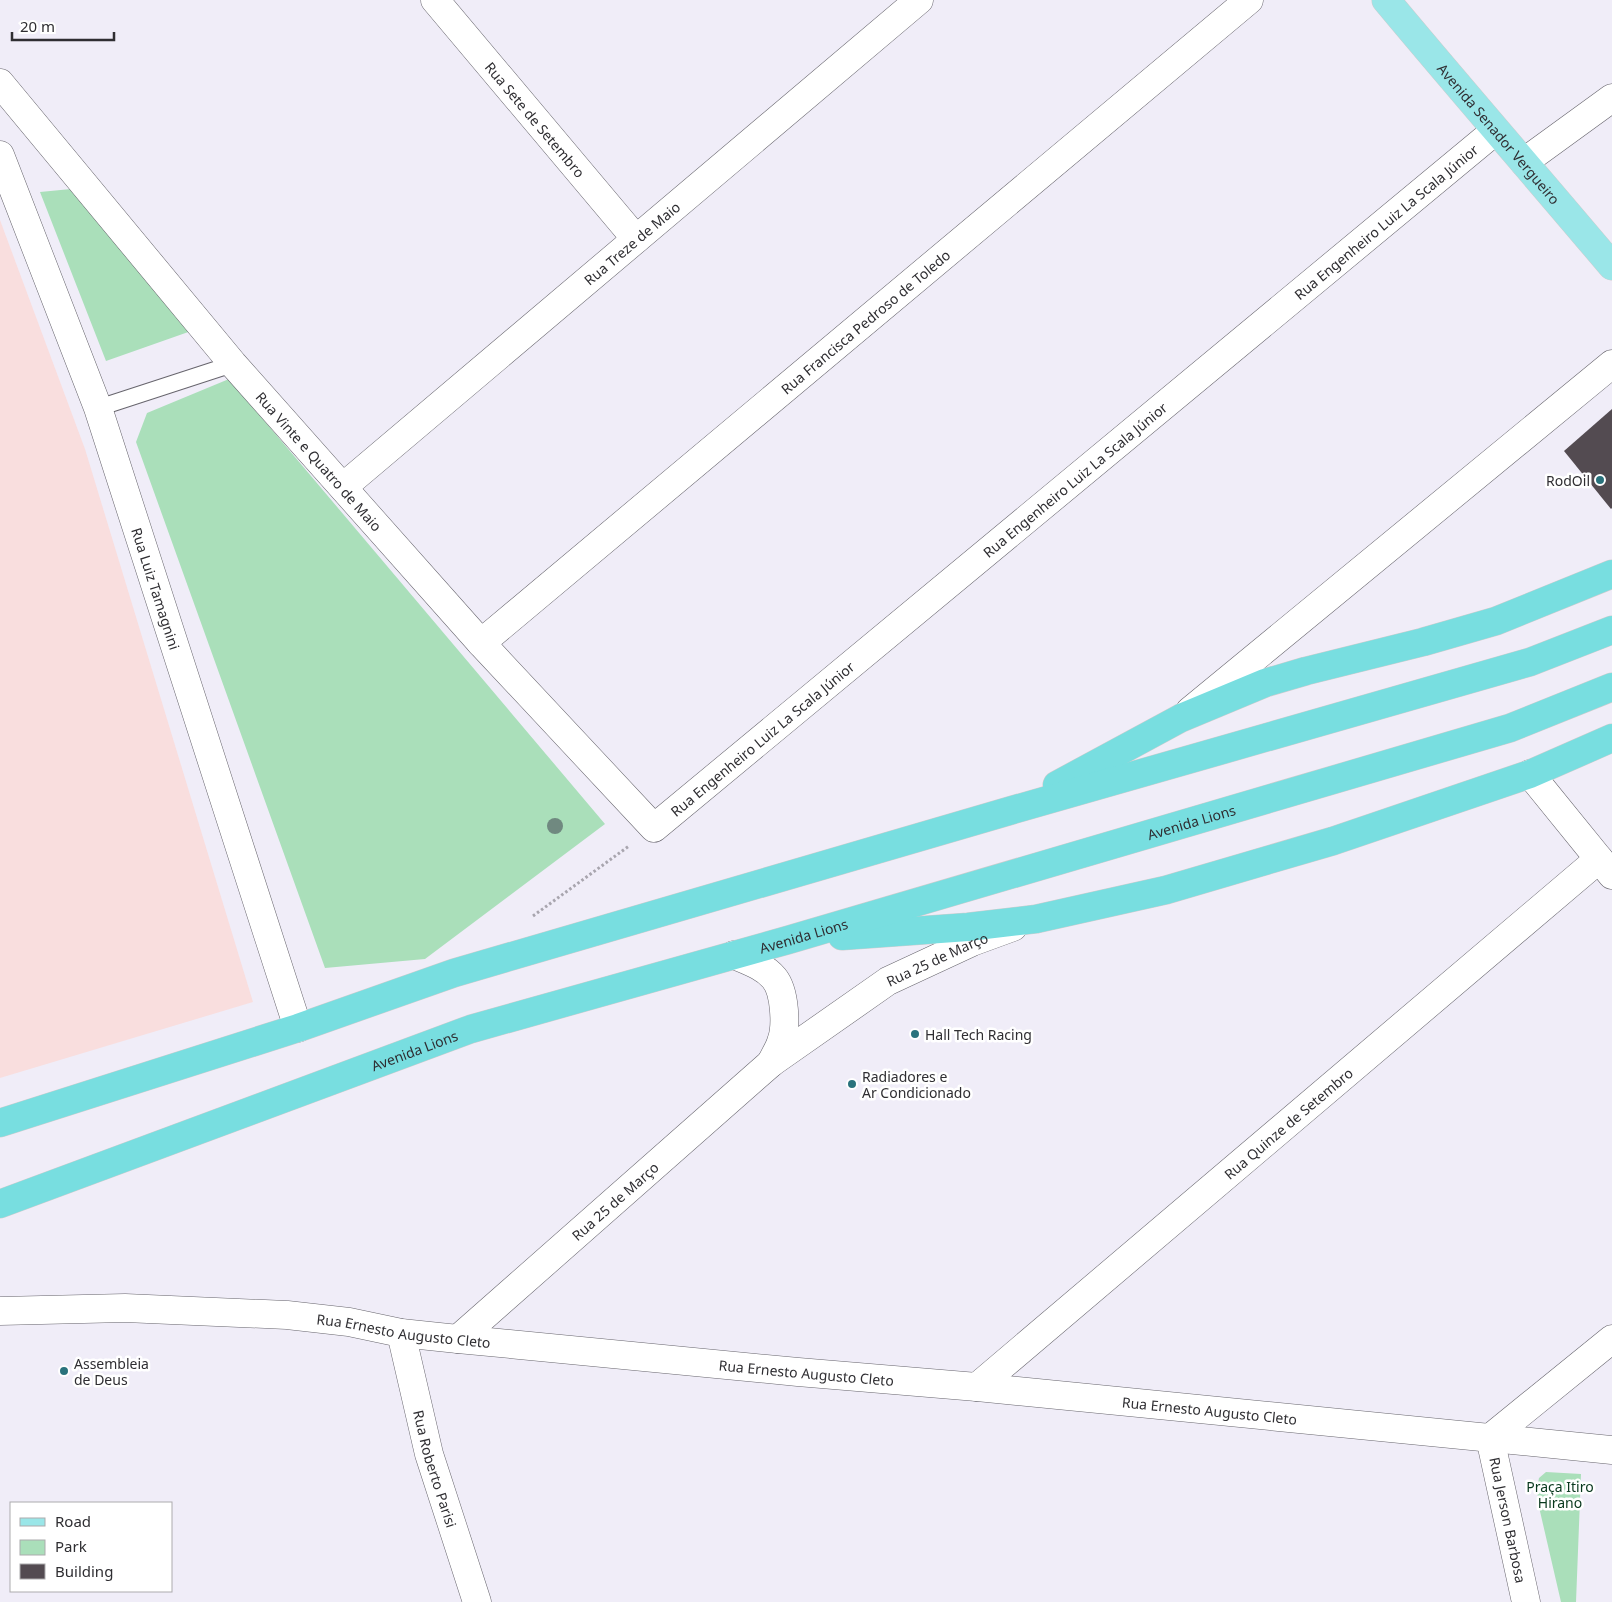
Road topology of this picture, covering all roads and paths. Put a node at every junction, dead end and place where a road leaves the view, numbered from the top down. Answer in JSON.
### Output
{"nodes":[{"id":1,"x":435,"y":0,"type":"edge"},
{"id":2,"x":1249,"y":0,"type":"edge"},
{"id":3,"x":1386,"y":0,"type":"edge"},
{"id":4,"x":902,"y":5,"type":"edge"},
{"id":5,"x":0,"y":83,"type":"edge"},
{"id":6,"x":1612,"y":98,"type":"edge"},
{"id":7,"x":1495,"y":131,"type":"junction"},
{"id":8,"x":0,"y":155,"type":"edge"},
{"id":9,"x":1524,"y":162,"type":"junction"},
{"id":10,"x":636,"y":239,"type":"junction"},
{"id":11,"x":1612,"y":266,"type":"edge"},
{"id":12,"x":232,"y":364,"type":"junction"},
{"id":13,"x":1612,"y":364,"type":"edge"},
{"id":14,"x":98,"y":408,"type":"junction"},
{"id":15,"x":343,"y":487,"type":"junction"},
{"id":16,"x":1612,"y":574,"type":"edge"},
{"id":17,"x":1612,"y":630,"type":"edge"},
{"id":18,"x":481,"y":643,"type":"junction"},
{"id":19,"x":1612,"y":687,"type":"edge"},
{"id":20,"x":1181,"y":718,"type":"junction"},
{"id":21,"x":1612,"y":738,"type":"edge"},
{"id":22,"x":1530,"y":774,"type":"junction"},
{"id":23,"x":1010,"y":811,"type":"junction"},
{"id":24,"x":654,"y":828,"type":"junction"},
{"id":25,"x":1605,"y":867,"type":"edge"},
{"id":26,"x":1036,"y":919,"type":"junction"},
{"id":27,"x":526,"y":921,"type":"dead end"},
{"id":28,"x":788,"y":940,"type":"junction"},
{"id":29,"x":734,"y":955,"type":"junction"},
{"id":30,"x":298,"y":1028,"type":"junction"},
{"id":31,"x":771,"y":1063,"type":"junction"},
{"id":32,"x":0,"y":1123,"type":"edge"},
{"id":33,"x":0,"y":1204,"type":"edge"},
{"id":34,"x":0,"y":1311,"type":"edge"},
{"id":35,"x":401,"y":1333,"type":"junction"},
{"id":36,"x":458,"y":1339,"type":"junction"},
{"id":37,"x":1612,"y":1339,"type":"edge"},
{"id":38,"x":977,"y":1387,"type":"junction"},
{"id":39,"x":1490,"y":1438,"type":"junction"},
{"id":40,"x":1612,"y":1450,"type":"edge"},
{"id":41,"x":477,"y":1602,"type":"edge"},
{"id":42,"x":1526,"y":1602,"type":"edge"}],
"edges":[{"from":1,"to":10,"type":"street","name":"Rua Sete de Setembro"},
{"from":2,"to":18,"type":"street","name":"Rua Francisca Pedroso de Toledo"},
{"from":3,"to":7,"type":"main road","name":"Avenida Senador Vergueiro"},
{"from":4,"to":10,"type":"street","name":"Rua Treze de Maio"},
{"from":5,"to":12,"type":"street","name":"Rua Vinte e Quatro de Maio"},
{"from":6,"to":9,"type":"street"},
{"from":7,"to":9,"type":"main road","name":"Avenida Senador Vergueiro"},
{"from":7,"to":24,"type":"street","name":"Rua Engenheiro Luiz La Scala Júnior"},
{"from":8,"to":14,"type":"street","name":"Rua Luiz Tamagnini"},
{"from":9,"to":11,"type":"main road","name":"Avenida Senador Vergueiro"},
{"from":10,"to":15,"type":"street","name":"Rua Treze de Maio"},
{"from":12,"to":14,"type":"lane"},
{"from":12,"to":15,"type":"street","name":"Rua Vinte e Quatro de Maio"},
{"from":13,"to":20,"type":"street"},
{"from":14,"to":30,"type":"street","name":"Rua Luiz Tamagnini"},
{"from":15,"to":18,"type":"street","name":"Rua Vinte e Quatro de Maio"},
{"from":16,"to":20,"type":"highway"},
{"from":17,"to":23,"type":"highway"},
{"from":18,"to":24,"type":"street","name":"Rua Vinte e Quatro de Maio"},
{"from":19,"to":28,"type":"highway","name":"Avenida Lions"},
{"from":20,"to":23,"type":"highway"},
{"from":21,"to":22,"type":"highway"},
{"from":22,"to":25,"type":"street"},
{"from":22,"to":26,"type":"highway"},
{"from":23,"to":30,"type":"highway"},
{"from":24,"to":27,"type":"path"},
{"from":25,"to":38,"type":"street","name":"Rua Quinze de Setembro"},
{"from":26,"to":28,"type":"highway"},
{"from":26,"to":31,"type":"street","name":"Rua 25 de Março"},
{"from":28,"to":29,"type":"highway","name":"Avenida Lions"},
{"from":29,"to":31,"type":"street","name":"Rua 25 de Março"},
{"from":29,"to":33,"type":"highway","name":"Avenida Lions"},
{"from":30,"to":32,"type":"highway"},
{"from":31,"to":36,"type":"street","name":"Rua 25 de Março"},
{"from":34,"to":35,"type":"street","name":"Rua Ernesto Augusto Cleto"},
{"from":35,"to":36,"type":"street","name":"Rua Ernesto Augusto Cleto"},
{"from":35,"to":41,"type":"street","name":"Rua Roberto Parisi"},
{"from":36,"to":38,"type":"street","name":"Rua Ernesto Augusto Cleto"},
{"from":37,"to":39,"type":"street"},
{"from":38,"to":39,"type":"street","name":"Rua Ernesto Augusto Cleto"},
{"from":39,"to":40,"type":"street","name":"Rua Ernesto Augusto Cleto"},
{"from":39,"to":42,"type":"street","name":"Rua Jerson Barbosa"}]}
